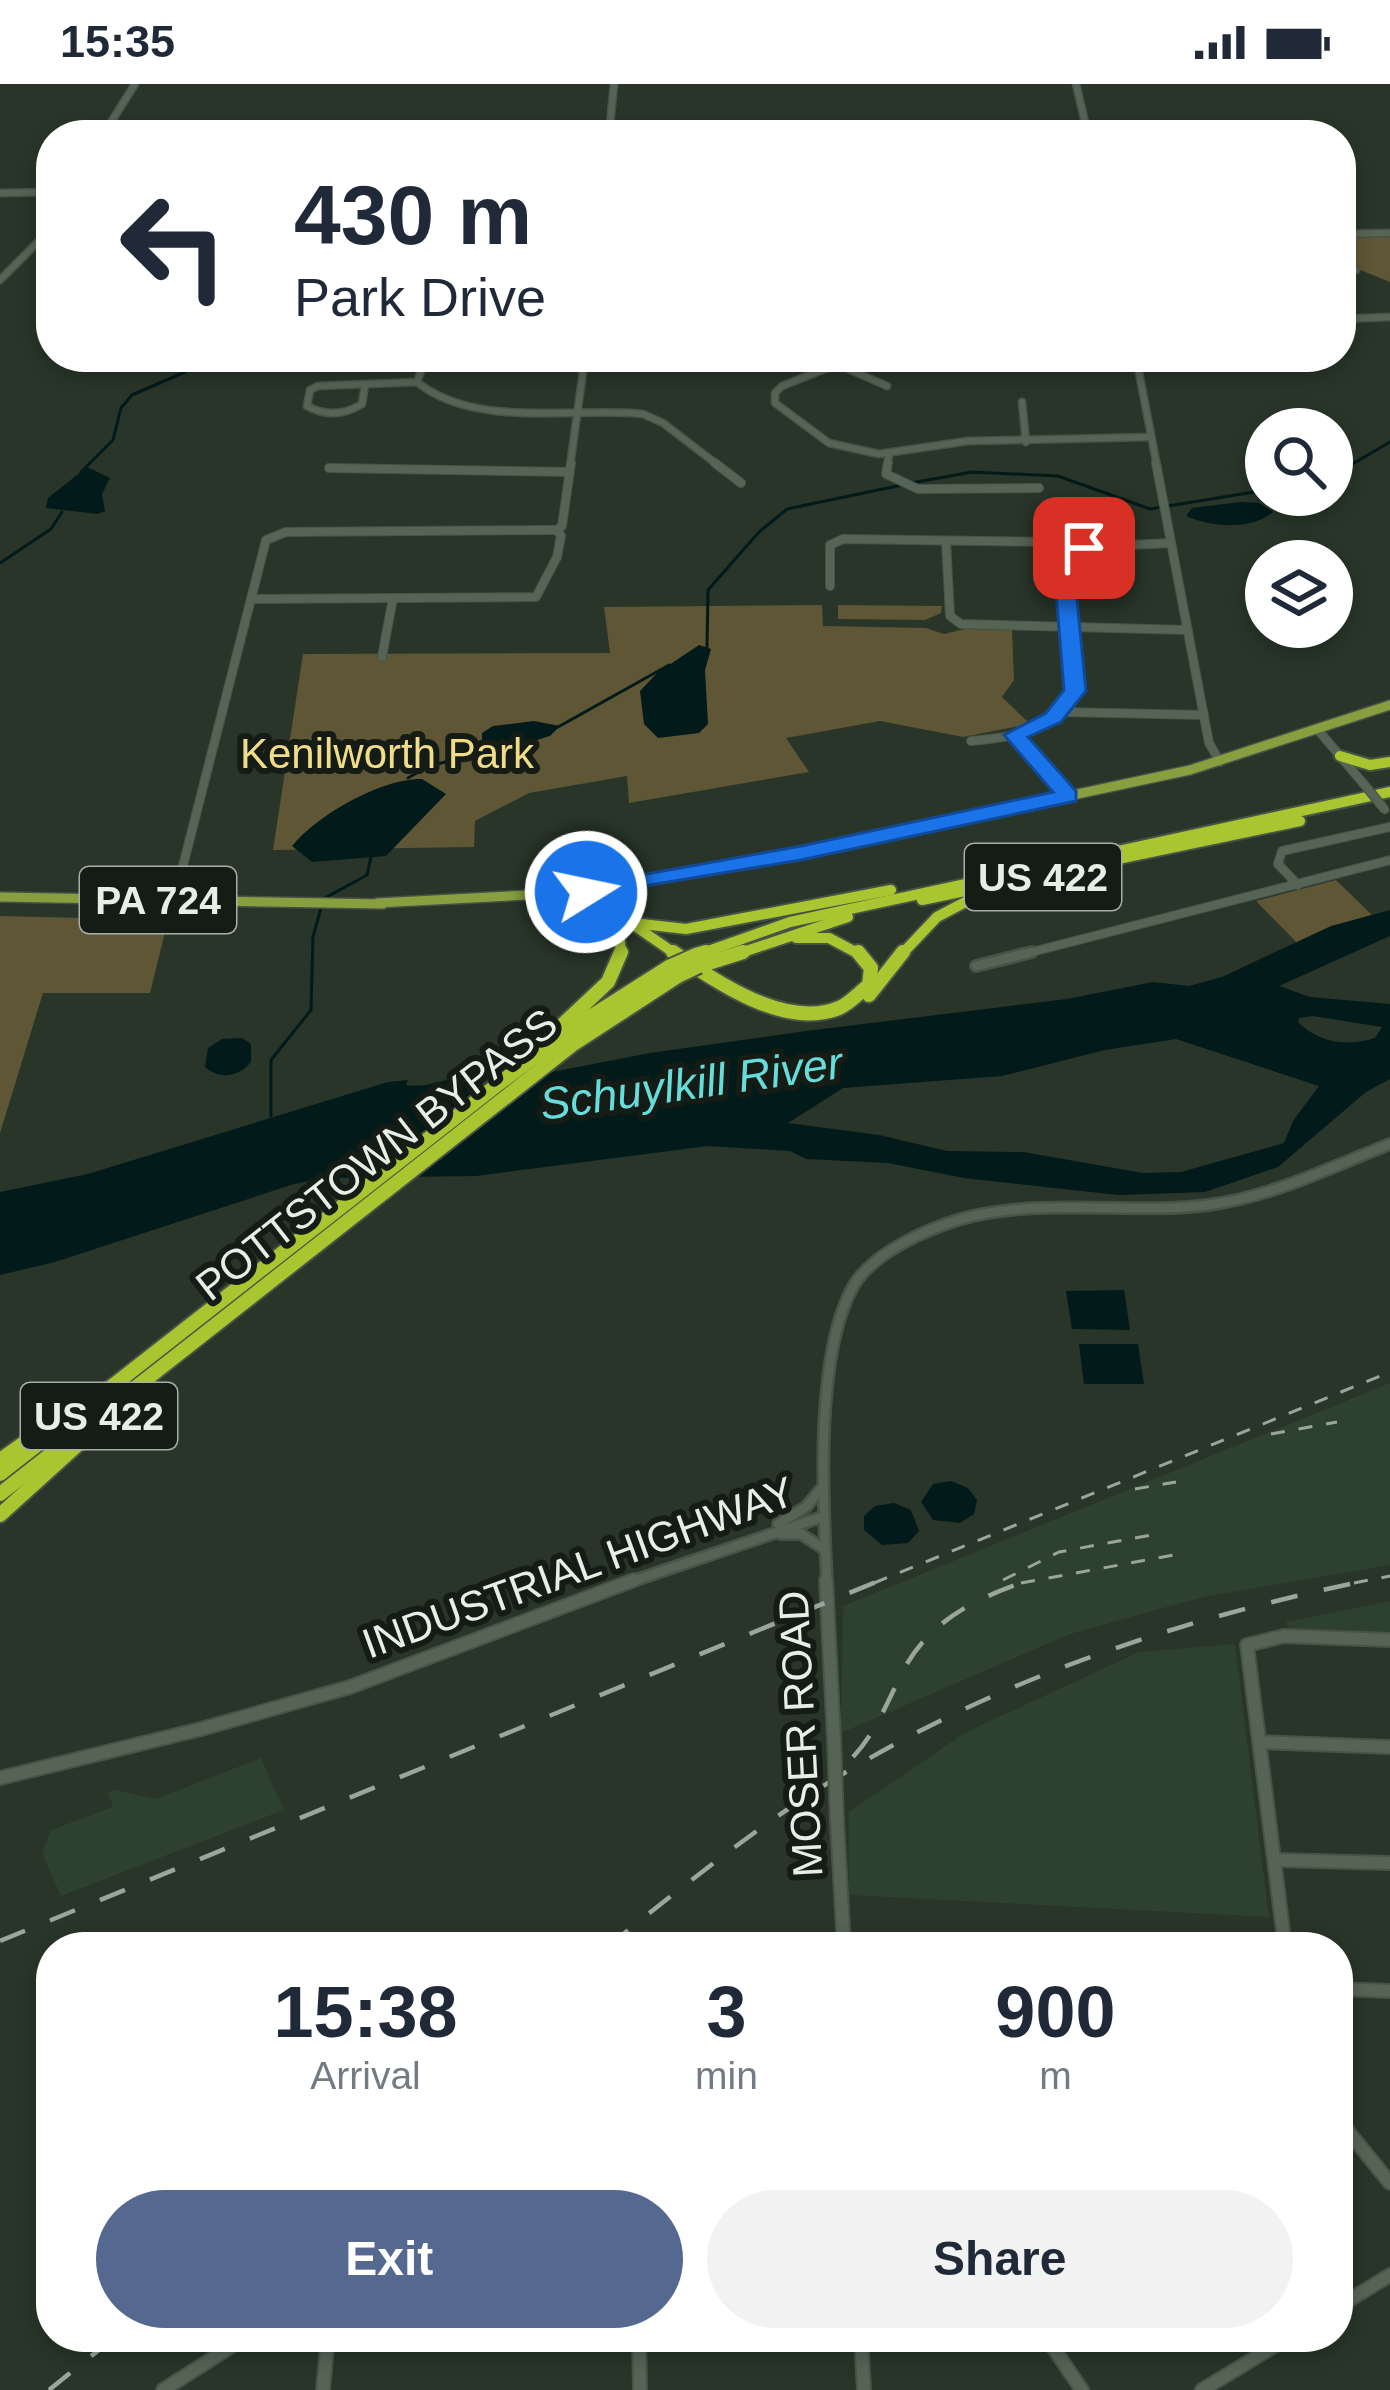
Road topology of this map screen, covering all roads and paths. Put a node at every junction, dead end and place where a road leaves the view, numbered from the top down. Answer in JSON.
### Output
{"nodes":[{"id":1,"x":136,"y":84,"type":"edge"},
{"id":2,"x":614,"y":84,"type":"edge"},
{"id":3,"x":1076,"y":84,"type":"edge"},
{"id":4,"x":113,"y":120,"type":"edge"},
{"id":5,"x":610,"y":120,"type":"edge"},
{"id":6,"x":1084,"y":120,"type":"edge"},
{"id":7,"x":0,"y":193,"type":"edge"},
{"id":8,"x":36,"y":193,"type":"edge"},
{"id":9,"x":1390,"y":233,"type":"edge"},
{"id":10,"x":1356,"y":234,"type":"edge"},
{"id":11,"x":36,"y":244,"type":"edge"},
{"id":12,"x":0,"y":280,"type":"edge"},
{"id":13,"x":1390,"y":317,"type":"edge"},
{"id":14,"x":1356,"y":318,"type":"edge"},
{"id":15,"x":421,"y":372,"type":"edge"},
{"id":16,"x":583,"y":372,"type":"edge"},
{"id":17,"x":814,"y":372,"type":"edge"},
{"id":18,"x":855,"y":372,"type":"edge"},
{"id":19,"x":1139,"y":372,"type":"edge"},
{"id":20,"x":417,"y":382,"type":"junction"},
{"id":21,"x":365,"y":385,"type":"junction"},
{"id":22,"x":887,"y":386,"type":"dead end"},
{"id":23,"x":1022,"y":402,"type":"dead end"},
{"id":24,"x":578,"y":411,"type":"junction"},
{"id":25,"x":1151,"y":437,"type":"junction"},
{"id":26,"x":1025,"y":442,"type":"junction"},
{"id":27,"x":890,"y":454,"type":"junction"},
{"id":28,"x":329,"y":468,"type":"dead end"},
{"id":29,"x":569,"y":472,"type":"junction"},
{"id":30,"x":741,"y":483,"type":"dead end"},
{"id":31,"x":1039,"y":488,"type":"dead end"},
{"id":32,"x":556,"y":530,"type":"junction"},
{"id":33,"x":946,"y":541,"type":"junction"},
{"id":34,"x":1171,"y":543,"type":"junction"},
{"id":35,"x":1087,"y":547,"type":"junction"},
{"id":36,"x":830,"y":586,"type":"dead end"},
{"id":37,"x":393,"y":598,"type":"junction"},
{"id":38,"x":251,"y":599,"type":"junction"},
{"id":39,"x":1072,"y":627,"type":"junction"},
{"id":40,"x":1187,"y":630,"type":"junction"},
{"id":41,"x":382,"y":657,"type":"dead end"},
{"id":42,"x":1390,"y":705,"type":"edge"},
{"id":43,"x":1061,"y":712,"type":"junction"},
{"id":44,"x":1204,"y":715,"type":"junction"},
{"id":45,"x":1318,"y":730,"type":"junction"},
{"id":46,"x":1015,"y":735,"type":"junction"},
{"id":47,"x":971,"y":742,"type":"dead end"},
{"id":48,"x":1340,"y":756,"type":"junction"},
{"id":49,"x":1220,"y":762,"type":"junction"},
{"id":50,"x":1390,"y":762,"type":"edge"},
{"id":51,"x":1370,"y":765,"type":"junction"},
{"id":52,"x":1355,"y":774,"type":"junction"},
{"id":53,"x":1390,"y":792,"type":"edge"},
{"id":54,"x":1068,"y":796,"type":"junction"},
{"id":55,"x":1388,"y":809,"type":"edge"},
{"id":56,"x":1390,"y":826,"type":"edge"},
{"id":57,"x":1390,"y":860,"type":"edge"},
{"id":58,"x":976,"y":879,"type":"junction"},
{"id":59,"x":633,"y":884,"type":"junction"},
{"id":60,"x":1011,"y":884,"type":"junction"},
{"id":61,"x":1298,"y":885,"type":"junction"},
{"id":62,"x":586,"y":892,"type":"junction"},
{"id":63,"x":0,"y":897,"type":"edge"},
{"id":64,"x":174,"y":901,"type":"junction"},
{"id":65,"x":621,"y":915,"type":"junction"},
{"id":66,"x":698,"y":960,"type":"junction"},
{"id":67,"x":976,"y":966,"type":"dead end"},
{"id":68,"x":674,"y":971,"type":"junction"},
{"id":69,"x":541,"y":1048,"type":"junction"},
{"id":70,"x":1390,"y":1144,"type":"edge"},
{"id":71,"x":199,"y":1338,"type":"junction"},
{"id":72,"x":106,"y":1390,"type":"junction"},
{"id":73,"x":0,"y":1460,"type":"edge"},
{"id":74,"x":0,"y":1474,"type":"edge"},
{"id":75,"x":822,"y":1485,"type":"junction"},
{"id":76,"x":0,"y":1494,"type":"edge"},
{"id":77,"x":0,"y":1515,"type":"edge"},
{"id":78,"x":822,"y":1517,"type":"junction"},
{"id":79,"x":749,"y":1538,"type":"junction"},
{"id":80,"x":824,"y":1549,"type":"junction"},
{"id":81,"x":1390,"y":1640,"type":"edge"},
{"id":82,"x":1259,"y":1742,"type":"junction"},
{"id":83,"x":1390,"y":1748,"type":"edge"},
{"id":84,"x":0,"y":1778,"type":"edge"},
{"id":85,"x":1276,"y":1859,"type":"junction"},
{"id":86,"x":1390,"y":1863,"type":"edge"},
{"id":87,"x":843,"y":1932,"type":"edge"},
{"id":88,"x":1283,"y":1932,"type":"edge"},
{"id":89,"x":1353,"y":1989,"type":"edge"},
{"id":90,"x":1390,"y":1990,"type":"edge"},
{"id":91,"x":1353,"y":2137,"type":"edge"},
{"id":92,"x":1390,"y":2183,"type":"edge"},
{"id":93,"x":1390,"y":2275,"type":"edge"},
{"id":94,"x":1353,"y":2298,"type":"edge"},
{"id":95,"x":222,"y":2352,"type":"edge"},
{"id":96,"x":327,"y":2352,"type":"edge"},
{"id":97,"x":639,"y":2352,"type":"edge"},
{"id":98,"x":862,"y":2352,"type":"edge"},
{"id":99,"x":1056,"y":2352,"type":"edge"},
{"id":100,"x":1264,"y":2352,"type":"edge"},
{"id":101,"x":163,"y":2390,"type":"edge"},
{"id":102,"x":323,"y":2390,"type":"edge"},
{"id":103,"x":640,"y":2390,"type":"edge"},
{"id":104,"x":863,"y":2390,"type":"edge"},
{"id":105,"x":1082,"y":2390,"type":"edge"},
{"id":106,"x":1202,"y":2390,"type":"edge"}],
"edges":[{"from":1,"to":4,"type":"street"},
{"from":2,"to":5,"type":"street"},
{"from":3,"to":6,"type":"street"},
{"from":7,"to":8,"type":"street"},
{"from":9,"to":10,"type":"street"},
{"from":11,"to":12,"type":"street"},
{"from":13,"to":14,"type":"street"},
{"from":15,"to":20,"type":"street"},
{"from":16,"to":24,"type":"street"},
{"from":17,"to":27,"type":"street"},
{"from":18,"to":22,"type":"street"},
{"from":19,"to":25,"type":"street"},
{"from":20,"to":21,"type":"street"},
{"from":20,"to":24,"type":"street"},
{"from":21,"to":21,"type":"street"},
{"from":23,"to":26,"type":"street"},
{"from":24,"to":29,"type":"street"},
{"from":24,"to":30,"type":"street"},
{"from":25,"to":26,"type":"street"},
{"from":25,"to":34,"type":"street"},
{"from":26,"to":27,"type":"street"},
{"from":27,"to":31,"type":"street"},
{"from":28,"to":29,"type":"street"},
{"from":29,"to":32,"type":"street"},
{"from":32,"to":37,"type":"street"},
{"from":32,"to":38,"type":"street"},
{"from":33,"to":35,"type":"street"},
{"from":33,"to":36,"type":"street"},
{"from":33,"to":39,"type":"street"},
{"from":34,"to":35,"type":"street"},
{"from":34,"to":40,"type":"street"},
{"from":35,"to":39,"type":"street"},
{"from":37,"to":38,"type":"street"},
{"from":37,"to":41,"type":"street"},
{"from":38,"to":64,"type":"street"},
{"from":39,"to":40,"type":"street"},
{"from":39,"to":43,"type":"street"},
{"from":40,"to":44,"type":"street"},
{"from":42,"to":45,"type":"main road","number":"PA 724"},
{"from":43,"to":44,"type":"street"},
{"from":43,"to":46,"type":"street"},
{"from":44,"to":49,"type":"street"},
{"from":45,"to":48,"type":"street"},
{"from":45,"to":49,"type":"main road","number":"PA 724"},
{"from":46,"to":47,"type":"street"},
{"from":46,"to":54,"type":"street"},
{"from":48,"to":51,"type":"highway"},
{"from":48,"to":52,"type":"street"},
{"from":49,"to":54,"type":"main road","number":"PA 724"},
{"from":50,"to":51,"type":"highway"},
{"from":51,"to":52,"type":"highway"},
{"from":52,"to":55,"type":"street","bridge":true},
{"from":53,"to":58,"type":"highway","name":"POTTSTOWN BYPASS","number":"US 422"},
{"from":54,"to":59,"type":"main road","number":"PA 724"},
{"from":55,"to":60,"type":"highway","name":"POTTSTOWN BYPASS","number":"US 422"},
{"from":56,"to":61,"type":"street"},
{"from":57,"to":61,"type":"street"},
{"from":58,"to":65,"type":"highway"},
{"from":58,"to":66,"type":"highway","name":"POTTSTOWN BYPASS","number":"US 422"},
{"from":59,"to":62,"type":"main road","number":"PA 724"},
{"from":59,"to":65,"type":"highway"},
{"from":60,"to":65,"type":"highway"},
{"from":60,"to":66,"type":"highway","name":"POTTSTOWN BYPASS","number":"US 422"},
{"from":61,"to":67,"type":"street"},
{"from":62,"to":64,"type":"main road","number":"PA 724"},
{"from":62,"to":65,"type":"highway"},
{"from":63,"to":64,"type":"main road","number":"PA 724"},
{"from":65,"to":66,"type":"highway"},
{"from":65,"to":69,"type":"highway"},
{"from":66,"to":68,"type":"highway","name":"POTTSTOWN BYPASS","number":"US 422","bridge":true},
{"from":68,"to":69,"type":"highway","name":"POTTSTOWN BYPASS","number":"US 422"},
{"from":68,"to":71,"type":"highway","name":"POTTSTOWN BYPASS","number":"US 422"},
{"from":69,"to":72,"type":"highway","name":"POTTSTOWN BYPASS","number":"US 422"},
{"from":70,"to":75,"type":"street","name":"INDUSTRIAL HIGHWAY"},
{"from":71,"to":76,"type":"highway","name":"POTTSTOWN BYPASS","number":"US 422"},
{"from":71,"to":77,"type":"highway"},
{"from":72,"to":73,"type":"highway"},
{"from":72,"to":74,"type":"highway","name":"POTTSTOWN BYPASS","number":"US 422"},
{"from":75,"to":78,"type":"street","name":"INDUSTRIAL HIGHWAY"},
{"from":75,"to":79,"type":"street"},
{"from":78,"to":79,"type":"street","name":"INDUSTRIAL HIGHWAY"},
{"from":78,"to":80,"type":"street","name":"MOSER ROAD"},
{"from":79,"to":80,"type":"street"},
{"from":79,"to":84,"type":"street","name":"INDUSTRIAL HIGHWAY"},
{"from":80,"to":87,"type":"street","name":"MOSER ROAD","bridge":true},
{"from":81,"to":82,"type":"street"},
{"from":82,"to":83,"type":"street"},
{"from":82,"to":85,"type":"street"},
{"from":85,"to":86,"type":"street"},
{"from":85,"to":88,"type":"street"},
{"from":89,"to":90,"type":"street"},
{"from":91,"to":92,"type":"street"},
{"from":93,"to":94,"type":"street"},
{"from":95,"to":101,"type":"street"},
{"from":96,"to":102,"type":"street"},
{"from":97,"to":103,"type":"street"},
{"from":98,"to":104,"type":"street"},
{"from":99,"to":105,"type":"street"},
{"from":100,"to":106,"type":"street"}]}
